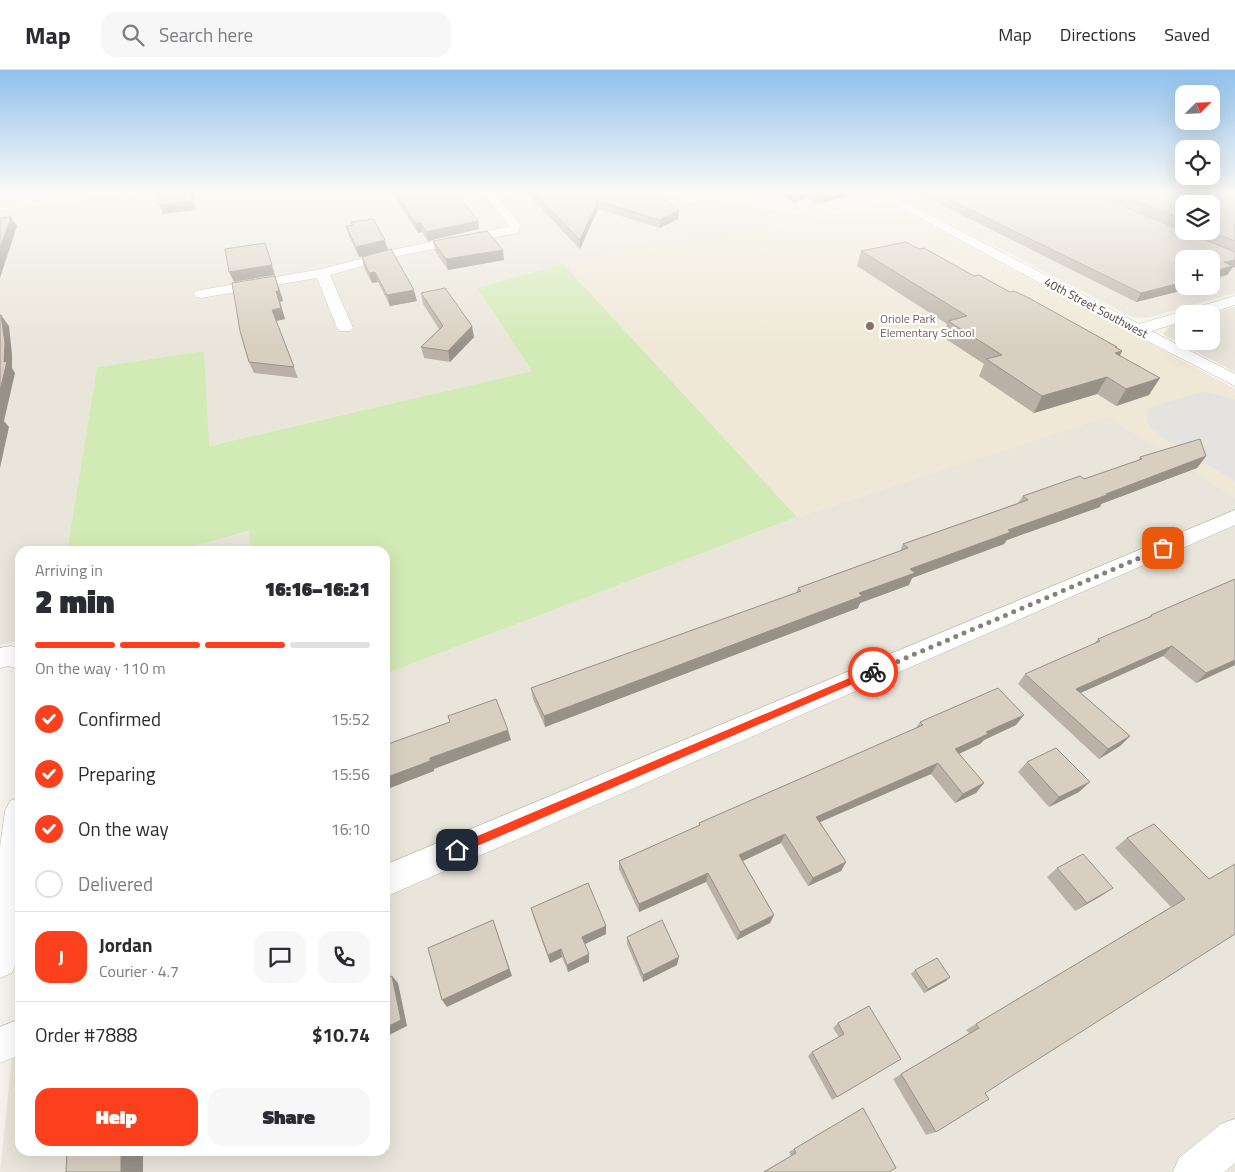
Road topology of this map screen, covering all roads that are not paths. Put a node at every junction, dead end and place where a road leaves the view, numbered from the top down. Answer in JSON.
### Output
{"nodes":[{"id":1,"x":446,"y":243,"type":"edge"},
{"id":2,"x":974,"y":243,"type":"edge"},
{"id":3,"x":322,"y":273,"type":"junction"},
{"id":4,"x":201,"y":294,"type":"dead end"},
{"id":5,"x":1235,"y":300,"type":"edge"},
{"id":6,"x":1219,"y":305,"type":"edge"},
{"id":7,"x":1175,"y":319,"type":"edge"},
{"id":8,"x":345,"y":328,"type":"dead end"},
{"id":9,"x":1137,"y":330,"type":"junction"},
{"id":10,"x":1235,"y":381,"type":"edge"},
{"id":11,"x":1235,"y":517,"type":"edge"},
{"id":12,"x":15,"y":848,"type":"edge"},
{"id":13,"x":390,"y":879,"type":"edge"},
{"id":14,"x":0,"y":961,"type":"edge"},
{"id":15,"x":15,"y":1039,"type":"edge"},
{"id":16,"x":0,"y":1046,"type":"edge"},
{"id":17,"x":1235,"y":1138,"type":"edge"},
{"id":18,"x":1194,"y":1172,"type":"edge"}],
"edges":[{"from":1,"to":3,"type":"street"},
{"from":2,"to":9,"type":"street","name":"40th Street Southwest"},
{"from":3,"to":4,"type":"street"},
{"from":3,"to":8,"type":"street"},
{"from":5,"to":6,"type":"street"},
{"from":7,"to":9,"type":"street"},
{"from":9,"to":10,"type":"street","name":"40th Street Southwest"},
{"from":11,"to":13,"type":"street"},
{"from":12,"to":14,"type":"street"},
{"from":15,"to":16,"type":"street"},
{"from":17,"to":18,"type":"street"}]}
